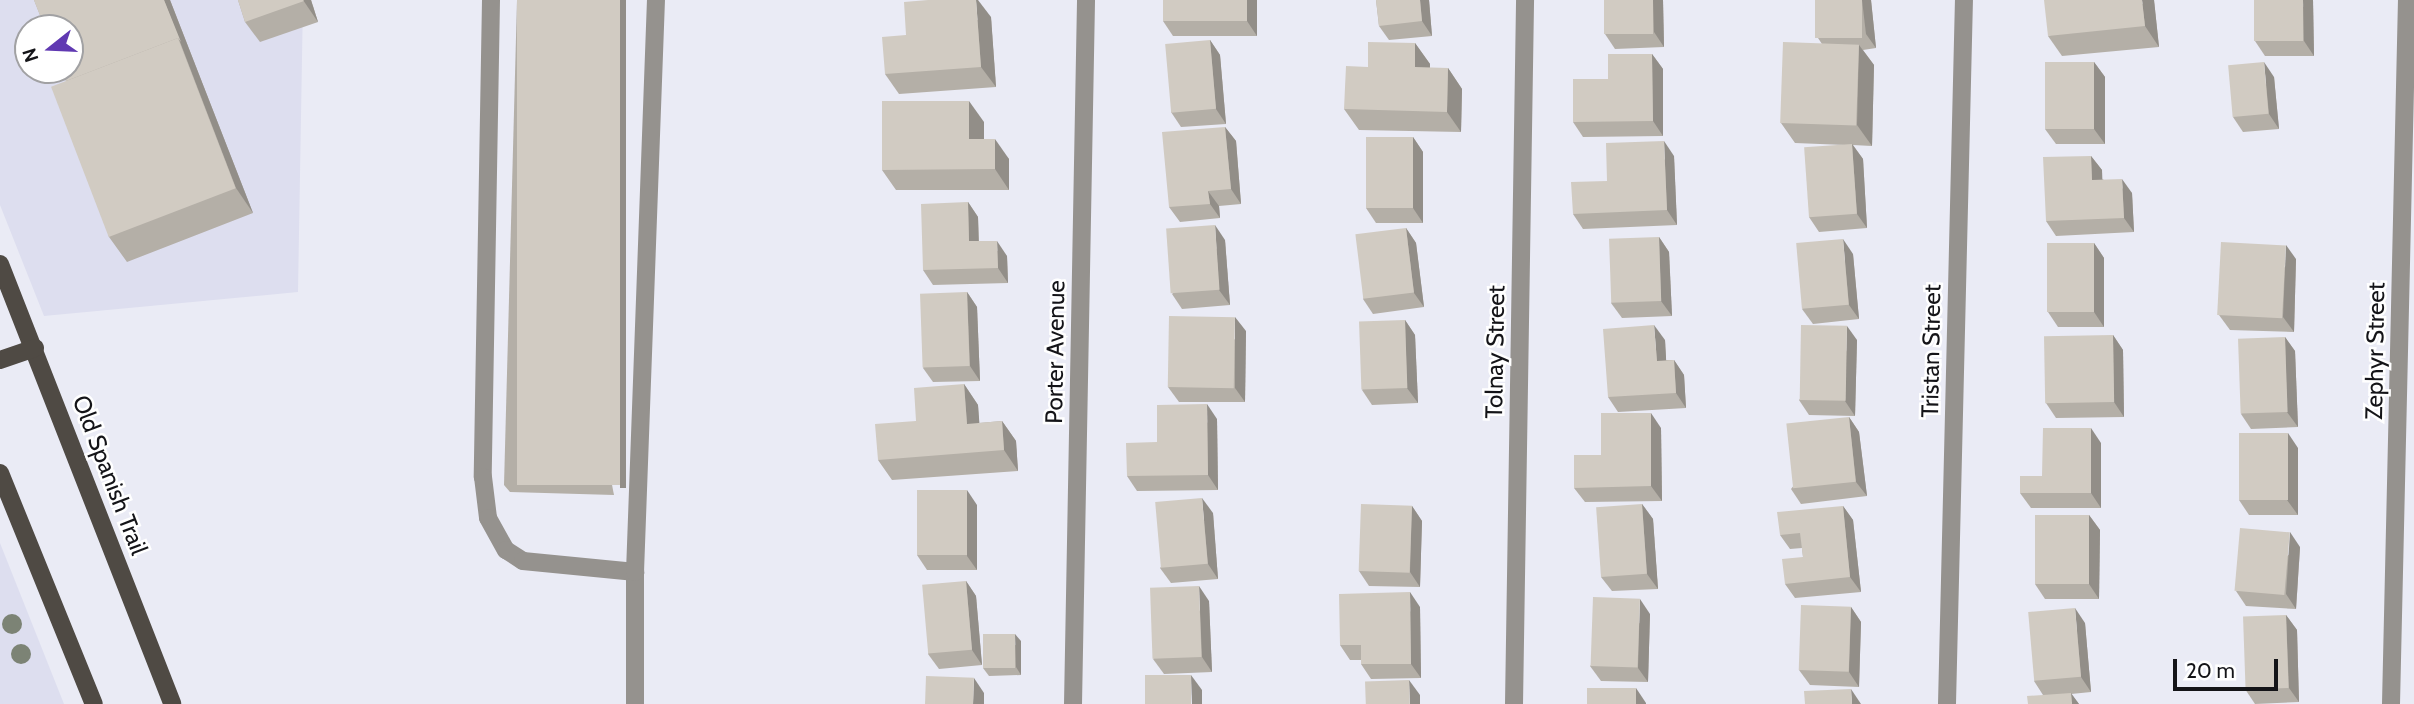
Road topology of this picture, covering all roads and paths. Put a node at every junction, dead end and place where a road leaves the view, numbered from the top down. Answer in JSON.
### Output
{"nodes":[{"id":1,"x":491,"y":0,"type":"edge"},
{"id":2,"x":656,"y":0,"type":"edge"},
{"id":3,"x":1086,"y":0,"type":"edge"},
{"id":4,"x":1525,"y":0,"type":"edge"},
{"id":5,"x":1964,"y":0,"type":"edge"},
{"id":6,"x":2407,"y":0,"type":"edge"},
{"id":7,"x":0,"y":264,"type":"edge"},
{"id":8,"x":35,"y":348,"type":"junction"},
{"id":9,"x":0,"y":360,"type":"edge"},
{"id":10,"x":0,"y":473,"type":"edge"},
{"id":11,"x":635,"y":572,"type":"junction"},
{"id":12,"x":94,"y":704,"type":"edge"},
{"id":13,"x":172,"y":704,"type":"edge"},
{"id":14,"x":635,"y":704,"type":"edge"},
{"id":15,"x":1073,"y":704,"type":"edge"},
{"id":16,"x":1514,"y":704,"type":"edge"},
{"id":17,"x":1947,"y":704,"type":"edge"},
{"id":18,"x":2391,"y":704,"type":"edge"}],
"edges":[{"from":1,"to":11,"type":"street"},
{"from":2,"to":11,"type":"street"},
{"from":3,"to":15,"type":"street","name":"Porter Avenue"},
{"from":4,"to":16,"type":"street","name":"Tolnay Street"},
{"from":5,"to":17,"type":"street","name":"Tristan Street"},
{"from":6,"to":18,"type":"street","name":"Zephyr Street"},
{"from":7,"to":8,"type":"main road","name":"Old Spanish Trail"},
{"from":8,"to":9,"type":"main road"},
{"from":8,"to":13,"type":"main road","name":"Old Spanish Trail"},
{"from":10,"to":12,"type":"main road"},
{"from":11,"to":14,"type":"street"}]}
